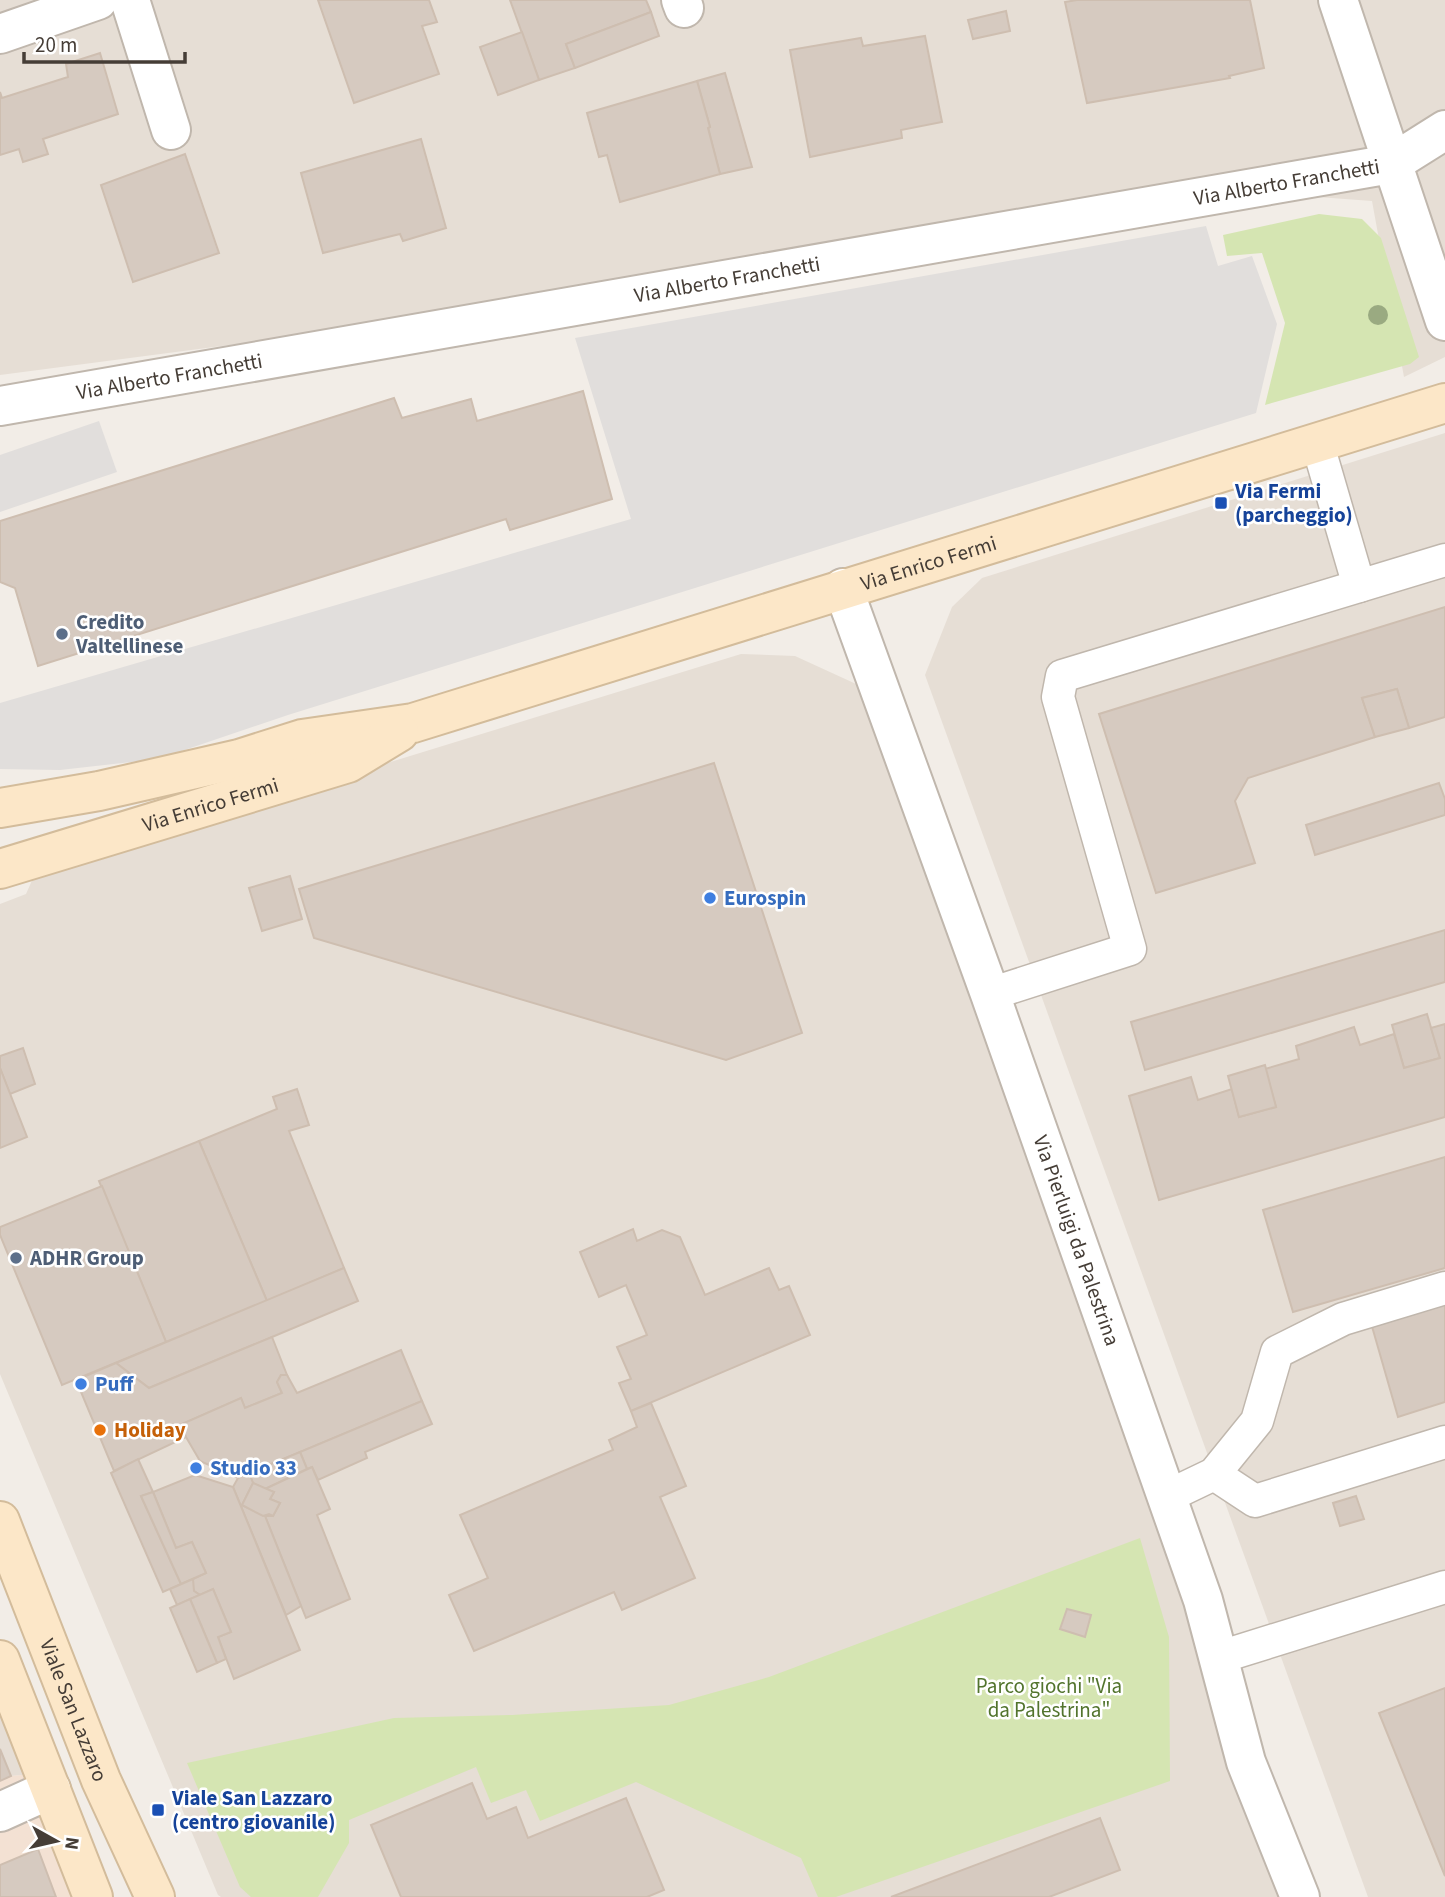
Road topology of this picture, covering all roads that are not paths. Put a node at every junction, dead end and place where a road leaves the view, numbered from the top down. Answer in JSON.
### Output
{"nodes":[{"id":1,"x":98,"y":0,"type":"edge"},
{"id":2,"x":130,"y":0,"type":"edge"},
{"id":3,"x":1338,"y":0,"type":"edge"},
{"id":4,"x":0,"y":34,"type":"edge"},
{"id":5,"x":172,"y":130,"type":"dead end"},
{"id":6,"x":1445,"y":130,"type":"edge"},
{"id":7,"x":1391,"y":164,"type":"junction"},
{"id":8,"x":1445,"y":321,"type":"edge"},
{"id":9,"x":1445,"y":403,"type":"edge"},
{"id":10,"x":0,"y":405,"type":"edge"},
{"id":11,"x":1317,"y":442,"type":"junction"},
{"id":12,"x":1445,"y":560,"type":"edge"},
{"id":13,"x":1359,"y":586,"type":"junction"},
{"id":14,"x":844,"y":588,"type":"junction"},
{"id":15,"x":413,"y":723,"type":"junction"},
{"id":16,"x":0,"y":808,"type":"edge"},
{"id":17,"x":0,"y":869,"type":"edge"},
{"id":18,"x":990,"y":994,"type":"junction"},
{"id":19,"x":1445,"y":1288,"type":"edge"},
{"id":20,"x":1445,"y":1442,"type":"edge"},
{"id":21,"x":1214,"y":1474,"type":"junction"},
{"id":22,"x":1166,"y":1497,"type":"junction"},
{"id":23,"x":0,"y":1521,"type":"edge"},
{"id":24,"x":1445,"y":1587,"type":"edge"},
{"id":25,"x":1217,"y":1658,"type":"junction"},
{"id":26,"x":0,"y":1660,"type":"edge"},
{"id":27,"x":51,"y":1789,"type":"junction"},
{"id":28,"x":0,"y":1812,"type":"edge"},
{"id":29,"x":93,"y":1897,"type":"edge"},
{"id":30,"x":155,"y":1897,"type":"edge"},
{"id":31,"x":1300,"y":1897,"type":"edge"}],
"edges":[{"from":1,"to":4,"type":"street"},
{"from":2,"to":5,"type":"street"},
{"from":3,"to":7,"type":"street"},
{"from":6,"to":7,"type":"street","name":"Via Alberto Franchetti"},
{"from":7,"to":8,"type":"street"},
{"from":7,"to":10,"type":"street","name":"Via Alberto Franchetti"},
{"from":9,"to":11,"type":"street","name":"Via Enrico Fermi"},
{"from":11,"to":13,"type":"lane"},
{"from":11,"to":14,"type":"street","name":"Via Enrico Fermi"},
{"from":12,"to":13,"type":"lane"},
{"from":13,"to":18,"type":"lane"},
{"from":14,"to":15,"type":"street","name":"Via Enrico Fermi"},
{"from":14,"to":18,"type":"street","name":"Via Pierluigi da Palestrina"},
{"from":15,"to":16,"type":"street","name":"Via Enrico Fermi"},
{"from":15,"to":17,"type":"street","name":"Via Enrico Fermi"},
{"from":18,"to":22,"type":"street","name":"Via Pierluigi da Palestrina"},
{"from":19,"to":21,"type":"lane"},
{"from":20,"to":21,"type":"lane"},
{"from":21,"to":22,"type":"lane"},
{"from":22,"to":25,"type":"street","name":"Via Pierluigi da Palestrina"},
{"from":23,"to":30,"type":"street","name":"Viale San Lazzaro"},
{"from":24,"to":25,"type":"lane"},
{"from":25,"to":31,"type":"street","name":"Via Pierluigi da Palestrina"},
{"from":26,"to":27,"type":"street"},
{"from":27,"to":28,"type":"street"},
{"from":27,"to":29,"type":"street"}]}
